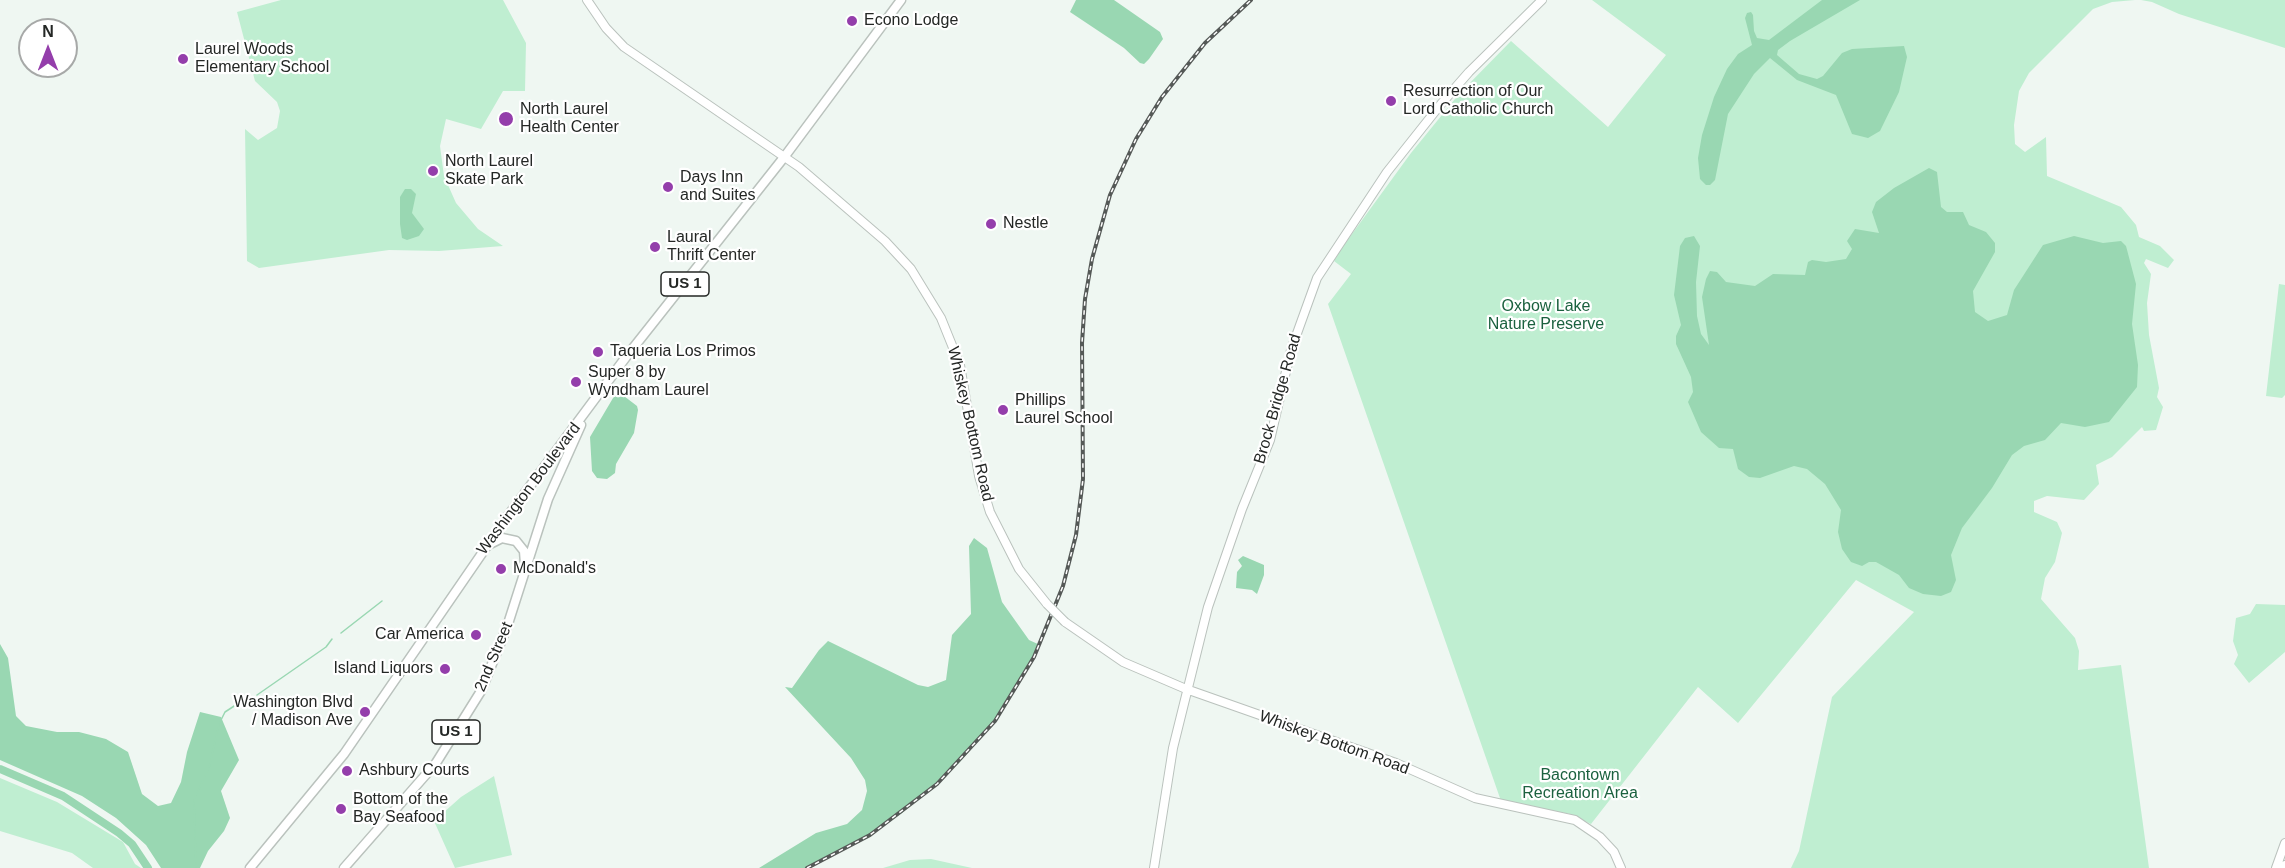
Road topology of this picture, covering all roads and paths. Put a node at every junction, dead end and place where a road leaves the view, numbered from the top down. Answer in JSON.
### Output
{"nodes":[{"id":1,"x":587,"y":0,"type":"edge"},
{"id":2,"x":901,"y":0,"type":"edge"},
{"id":3,"x":1542,"y":0,"type":"edge"},
{"id":4,"x":785,"y":156,"type":"junction"},
{"id":5,"x":586,"y":414,"type":"junction"},
{"id":6,"x":485,"y":547,"type":"junction"},
{"id":7,"x":525,"y":570,"type":"junction"},
{"id":8,"x":1186,"y":690,"type":"junction"},
{"id":9,"x":2285,"y":843,"type":"edge"},
{"id":10,"x":250,"y":868,"type":"edge"},
{"id":11,"x":344,"y":868,"type":"edge"},
{"id":12,"x":1155,"y":868,"type":"edge"},
{"id":13,"x":1621,"y":868,"type":"edge"},
{"id":14,"x":2276,"y":868,"type":"edge"}],
"edges":[{"from":1,"to":4,"type":"street","name":"Whiskey Bottom Road"},
{"from":2,"to":4,"type":"main road","name":"Washington Boulevard","number":"US 1"},
{"from":3,"to":8,"type":"street","name":"Brock Bridge Road"},
{"from":4,"to":5,"type":"main road","name":"Washington Boulevard","number":"US 1"},
{"from":4,"to":8,"type":"street","name":"Whiskey Bottom Road","bridge":true},
{"from":5,"to":6,"type":"main road","name":"Washington Boulevard","number":"US 1"},
{"from":5,"to":7,"type":"main road","name":"2nd Street","number":"US 1"},
{"from":6,"to":7,"type":"main road"},
{"from":6,"to":10,"type":"main road","name":"Washington Boulevard","number":"US 1"},
{"from":7,"to":11,"type":"main road","name":"2nd Street","number":"US 1"},
{"from":8,"to":12,"type":"street","name":"Brock Bridge Road"},
{"from":8,"to":13,"type":"street","name":"Whiskey Bottom Road"},
{"from":9,"to":14,"type":"street"}]}
